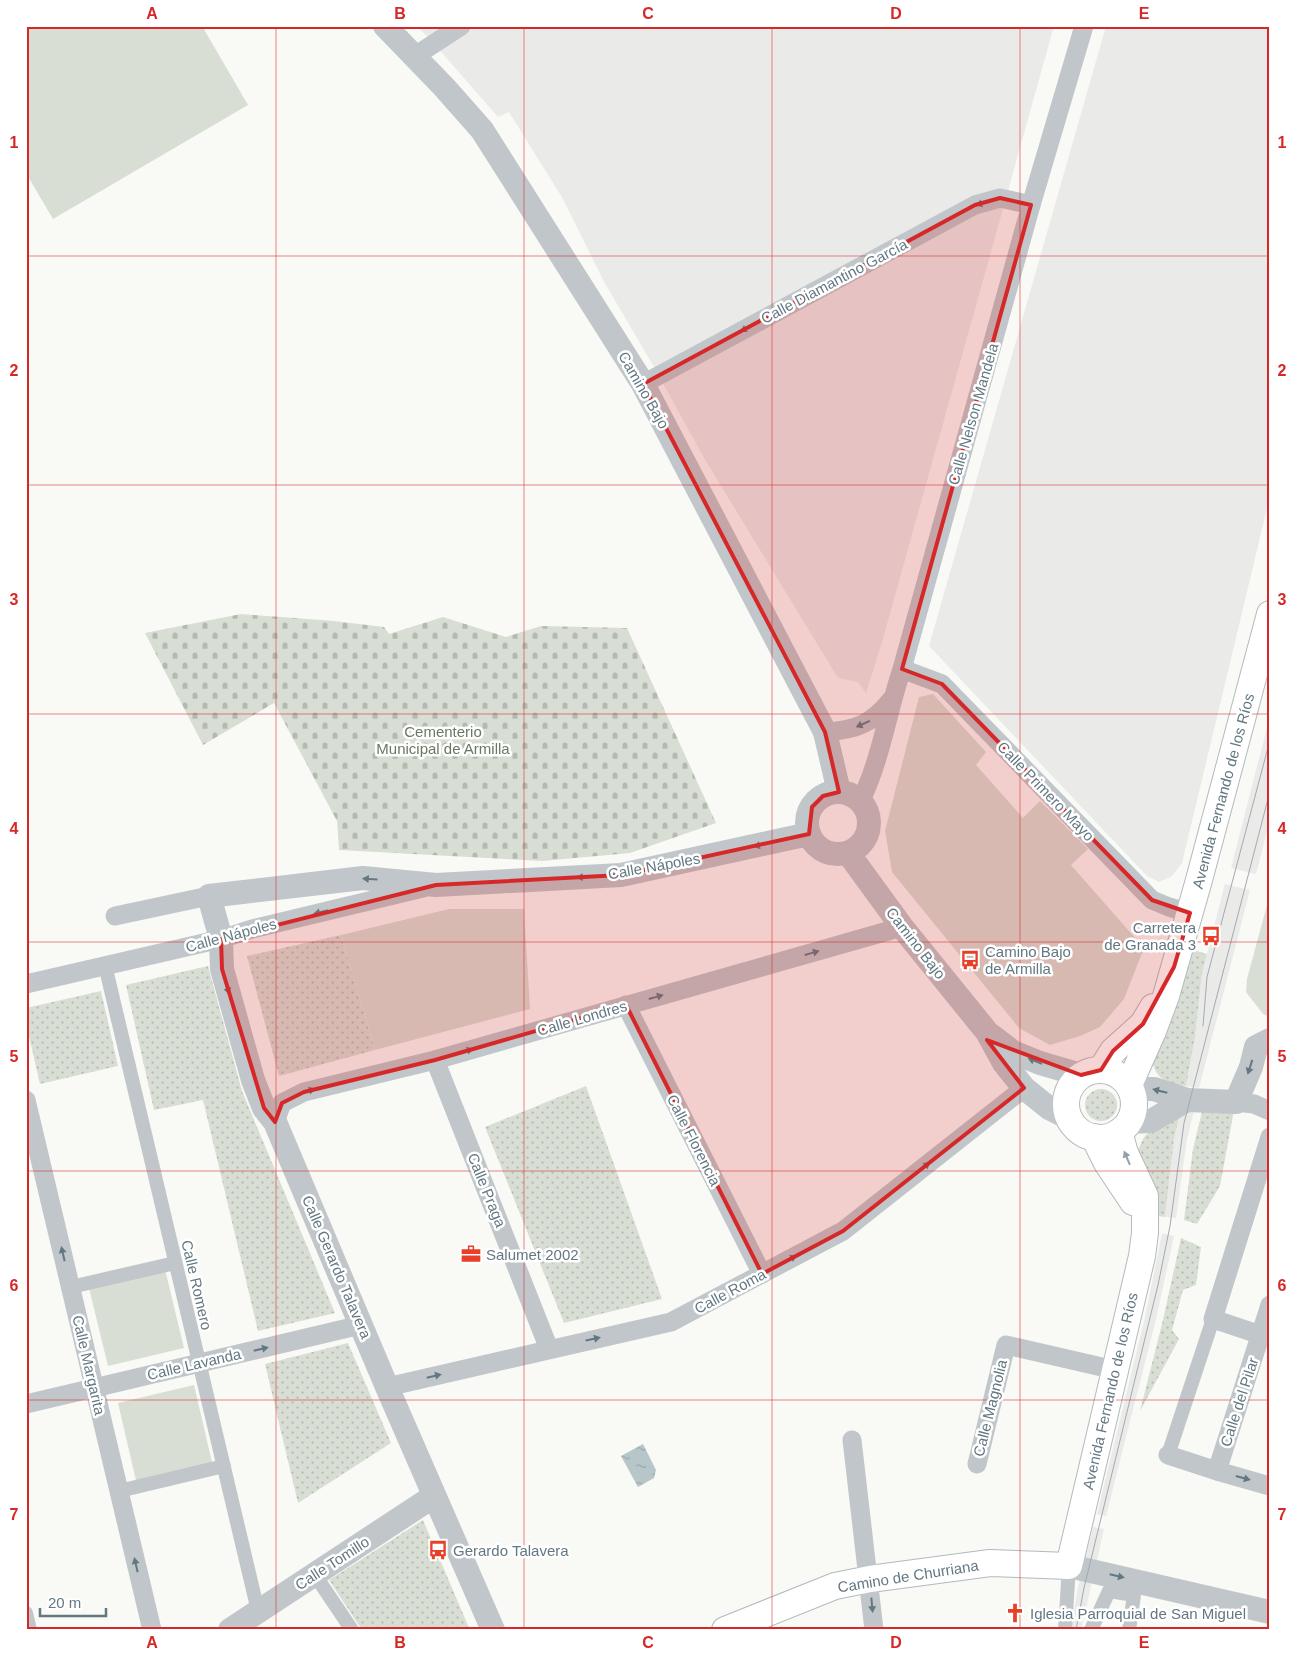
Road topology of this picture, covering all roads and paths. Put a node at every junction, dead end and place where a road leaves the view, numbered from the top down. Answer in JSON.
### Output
{"nodes":[{"id":1,"x":385,"y":26,"type":"edge"},
{"id":2,"x":461,"y":26,"type":"edge"},
{"id":3,"x":1084,"y":26,"type":"edge"},
{"id":4,"x":415,"y":56,"type":"junction"},
{"id":5,"x":1030,"y":205,"type":"junction"},
{"id":6,"x":643,"y":384,"type":"junction"},
{"id":7,"x":1270,"y":614,"type":"edge"},
{"id":8,"x":902,"y":669,"type":"junction"},
{"id":9,"x":892,"y":699,"type":"junction"},
{"id":10,"x":825,"y":732,"type":"junction"},
{"id":11,"x":850,"y":797,"type":"junction"},
{"id":12,"x":809,"y":834,"type":"junction"},
{"id":13,"x":848,"y":852,"type":"junction"},
{"id":14,"x":436,"y":885,"type":"junction"},
{"id":15,"x":209,"y":896,"type":"junction"},
{"id":16,"x":1190,"y":912,"type":"junction"},
{"id":17,"x":115,"y":916,"type":"dead end"},
{"id":18,"x":902,"y":927,"type":"junction"},
{"id":19,"x":221,"y":939,"type":"junction"},
{"id":20,"x":106,"y":966,"type":"junction"},
{"id":21,"x":1174,"y":967,"type":"junction"},
{"id":22,"x":26,"y":984,"type":"edge"},
{"id":23,"x":626,"y":1005,"type":"junction"},
{"id":24,"x":987,"y":1032,"type":"junction"},
{"id":25,"x":1270,"y":1040,"type":"edge"},
{"id":26,"x":435,"y":1060,"type":"junction"},
{"id":27,"x":1091,"y":1072,"type":"junction"},
{"id":28,"x":1130,"y":1087,"type":"junction"},
{"id":29,"x":1024,"y":1088,"type":"junction"},
{"id":30,"x":26,"y":1100,"type":"edge"},
{"id":31,"x":1187,"y":1100,"type":"junction"},
{"id":32,"x":1236,"y":1102,"type":"junction"},
{"id":33,"x":1270,"y":1111,"type":"edge"},
{"id":34,"x":1069,"y":1118,"type":"junction"},
{"id":35,"x":275,"y":1122,"type":"junction"},
{"id":36,"x":1114,"y":1130,"type":"junction"},
{"id":37,"x":1270,"y":1137,"type":"edge"},
{"id":38,"x":175,"y":1263,"type":"junction"},
{"id":39,"x":762,"y":1274,"type":"junction"},
{"id":40,"x":70,"y":1287,"type":"junction"},
{"id":41,"x":1270,"y":1305,"type":"edge"},
{"id":42,"x":1213,"y":1319,"type":"junction"},
{"id":43,"x":362,"y":1325,"type":"junction"},
{"id":44,"x":1265,"y":1337,"type":"edge"},
{"id":45,"x":549,"y":1349,"type":"junction"},
{"id":46,"x":198,"y":1363,"type":"junction"},
{"id":47,"x":1115,"y":1370,"type":"junction"},
{"id":48,"x":387,"y":1387,"type":"junction"},
{"id":49,"x":94,"y":1388,"type":"junction"},
{"id":50,"x":26,"y":1404,"type":"edge"},
{"id":51,"x":852,"y":1440,"type":"dead end"},
{"id":52,"x":1168,"y":1455,"type":"joint"},
{"id":53,"x":977,"y":1464,"type":"dead end"},
{"id":54,"x":224,"y":1466,"type":"junction"},
{"id":55,"x":1217,"y":1471,"type":"junction"},
{"id":56,"x":1270,"y":1486,"type":"edge"},
{"id":57,"x":119,"y":1491,"type":"junction"},
{"id":58,"x":434,"y":1496,"type":"junction"},
{"id":59,"x":1069,"y":1566,"type":"junction"},
{"id":60,"x":315,"y":1575,"type":"junction"},
{"id":61,"x":870,"y":1579,"type":"junction"},
{"id":62,"x":258,"y":1611,"type":"junction"},
{"id":63,"x":1270,"y":1612,"type":"edge"},
{"id":64,"x":26,"y":1614,"type":"edge"},
{"id":65,"x":30,"y":1630,"type":"edge"},
{"id":66,"x":152,"y":1630,"type":"edge"},
{"id":67,"x":230,"y":1630,"type":"edge"},
{"id":68,"x":352,"y":1630,"type":"edge"},
{"id":69,"x":493,"y":1630,"type":"edge"},
{"id":70,"x":725,"y":1630,"type":"edge"},
{"id":71,"x":874,"y":1630,"type":"edge"},
{"id":72,"x":1065,"y":1630,"type":"edge"},
{"id":73,"x":1091,"y":1630,"type":"edge"},
{"id":74,"x":1128,"y":1630,"type":"edge"}],
"edges":[{"from":1,"to":4,"type":"street","name":"Camino Bajo"},
{"from":2,"to":4,"type":"street"},
{"from":3,"to":5,"type":"street","name":"Calle Nelson Mandela"},
{"from":4,"to":6,"type":"street","name":"Camino Bajo"},
{"from":5,"to":6,"type":"street","name":"Calle Diamantino García","one_way":true},
{"from":5,"to":8,"type":"street","name":"Calle Nelson Mandela"},
{"from":6,"to":10,"type":"street","name":"Camino Bajo"},
{"from":7,"to":16,"type":"main road","name":"Avenida Fernando de los Ríos"},
{"from":8,"to":9,"type":"street","name":"Calle Nelson Mandela"},
{"from":8,"to":16,"type":"street","name":"Calle Primero Mayo"},
{"from":9,"to":10,"type":"street","one_way":true},
{"from":9,"to":11,"type":"street","name":"Calle Nelson Mandela"},
{"from":10,"to":11,"type":"street","name":"Camino Bajo"},
{"from":11,"to":12,"type":"street"},
{"from":11,"to":13,"type":"street"},
{"from":12,"to":13,"type":"street"},
{"from":12,"to":14,"type":"street","name":"Calle Nápoles","one_way":true},
{"from":13,"to":18,"type":"street","name":"Camino Bajo"},
{"from":14,"to":15,"type":"street","name":"Calle Nápoles","one_way":true},
{"from":14,"to":19,"type":"street","name":"Calle Nápoles","one_way":true},
{"from":15,"to":17,"type":"street","name":"Calle Nápoles"},
{"from":15,"to":19,"type":"street","name":"Calle Gerardo Talavera"},
{"from":16,"to":21,"type":"main road","name":"Avenida Fernando de los Ríos"},
{"from":23,"to":18,"type":"street","name":"Calle Londres","one_way":true},
{"from":18,"to":24,"type":"street","name":"Camino Bajo"},
{"from":19,"to":20,"type":"street","name":"Calle Nápoles"},
{"from":19,"to":35,"type":"street","name":"Calle Gerardo Talavera","one_way":true},
{"from":20,"to":22,"type":"street","name":"Calle Nápoles"},
{"from":20,"to":38,"type":"street","name":"Calle Romero"},
{"from":21,"to":27,"type":"main road","name":"Avenida Fernando de los Ríos"},
{"from":21,"to":28,"type":"main road","name":"Avenida Fernando de los Ríos"},
{"from":26,"to":23,"type":"street","name":"Calle Londres","one_way":true},
{"from":23,"to":39,"type":"street","name":"Calle Florencia"},
{"from":27,"to":24,"type":"street","name":"Camino Bajo","one_way":true},
{"from":24,"to":29,"type":"street","name":"Camino Bajo"},
{"from":25,"to":32,"type":"street","one_way":true},
{"from":35,"to":26,"type":"street","name":"Calle Londres","one_way":true},
{"from":26,"to":45,"type":"street","name":"Calle Praga"},
{"from":27,"to":28,"type":"main road"},
{"from":27,"to":34,"type":"main road"},
{"from":31,"to":28,"type":"street","one_way":true},
{"from":28,"to":36,"type":"main road"},
{"from":29,"to":34,"type":"street","name":"Camino Bajo"},
{"from":39,"to":29,"type":"street","name":"Calle Roma","one_way":true},
{"from":40,"to":30,"type":"street","name":"Calle Margarita","one_way":true},
{"from":31,"to":32,"type":"street"},
{"from":31,"to":36,"type":"street"},
{"from":32,"to":33,"type":"street"},
{"from":34,"to":36,"type":"main road"},
{"from":35,"to":43,"type":"street","name":"Calle Gerardo Talavera"},
{"from":36,"to":47,"type":"main road","name":"Avenida Fernando de los Ríos"},
{"from":37,"to":42,"type":"street"},
{"from":38,"to":40,"type":"street"},
{"from":38,"to":46,"type":"street","name":"Calle Romero"},
{"from":45,"to":39,"type":"street","name":"Calle Roma","one_way":true},
{"from":40,"to":49,"type":"street","name":"Calle Margarita"},
{"from":41,"to":44,"type":"street","name":"Calle del Pilar"},
{"from":42,"to":44,"type":"street"},
{"from":42,"to":52,"type":"street"},
{"from":46,"to":43,"type":"street","name":"Calle Lavanda","one_way":true},
{"from":43,"to":48,"type":"street","name":"Calle Gerardo Talavera"},
{"from":44,"to":55,"type":"street","name":"Calle del Pilar"},
{"from":48,"to":45,"type":"street","name":"Calle Roma","one_way":true},
{"from":46,"to":49,"type":"street","name":"Calle Lavanda"},
{"from":46,"to":54,"type":"street","name":"Calle Romero"},
{"from":47,"to":53,"type":"street","name":"Calle Magnolia"},
{"from":47,"to":59,"type":"main road","name":"Avenida Fernando de los Ríos"},
{"from":48,"to":58,"type":"street","name":"Calle Gerardo Talavera"},
{"from":49,"to":50,"type":"street","name":"Calle Lavanda"},
{"from":49,"to":57,"type":"street","name":"Calle Margarita"},
{"from":51,"to":61,"type":"street"},
{"from":52,"to":55,"type":"street"},
{"from":54,"to":57,"type":"street"},
{"from":54,"to":62,"type":"street","name":"Calle Romero"},
{"from":55,"to":56,"type":"street","one_way":true},
{"from":66,"to":57,"type":"street","name":"Calle Margarita","one_way":true},
{"from":58,"to":60,"type":"street","name":"Calle Tomillo"},
{"from":58,"to":69,"type":"street","name":"Calle Gerardo Talavera"},
{"from":59,"to":61,"type":"main road","name":"Camino de Churriana"},
{"from":59,"to":63,"type":"street","one_way":true},
{"from":59,"to":72,"type":"street"},
{"from":60,"to":62,"type":"street","name":"Calle Tomillo"},
{"from":60,"to":68,"type":"street"},
{"from":61,"to":70,"type":"main road","name":"Camino de Churriana"},
{"from":61,"to":71,"type":"street","one_way":true},
{"from":62,"to":67,"type":"street","name":"Calle Tomillo"},
{"from":64,"to":65,"type":"street"},
{"from":73,"to":74,"type":"street"}]}
